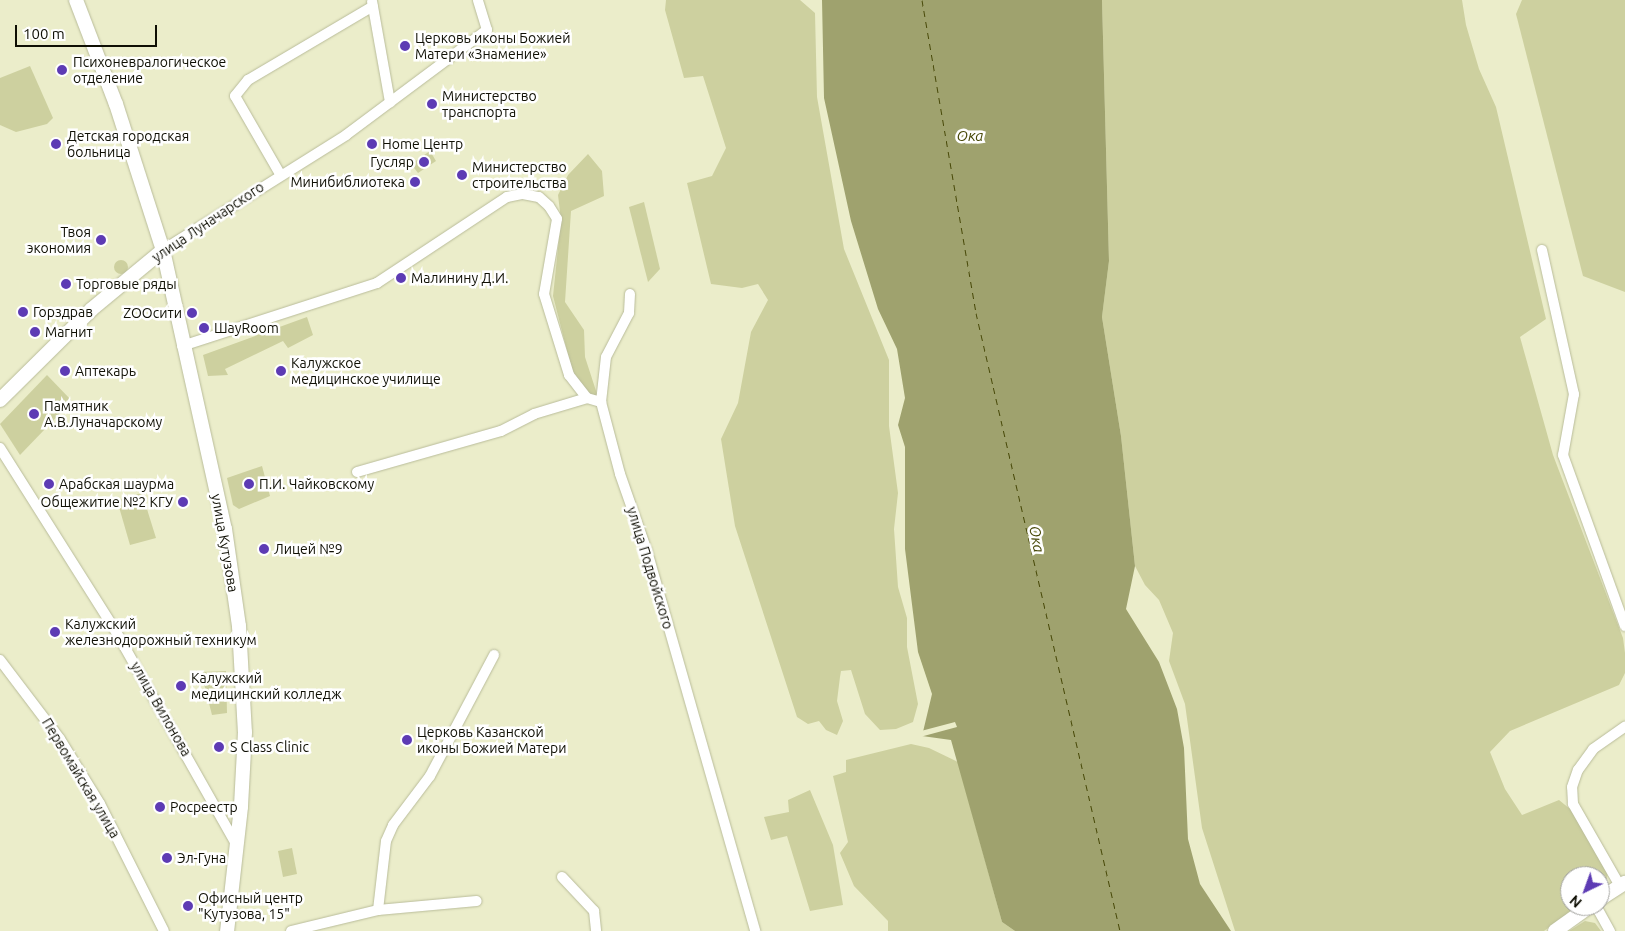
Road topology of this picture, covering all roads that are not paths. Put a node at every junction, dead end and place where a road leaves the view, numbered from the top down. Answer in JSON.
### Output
{"nodes":[{"id":1,"x":76,"y":0,"type":"edge"},
{"id":2,"x":478,"y":0,"type":"edge"},
{"id":3,"x":372,"y":3,"type":"edge"},
{"id":4,"x":390,"y":102,"type":"junction"},
{"id":5,"x":280,"y":174,"type":"junction"},
{"id":6,"x":163,"y":250,"type":"junction"},
{"id":7,"x":1542,"y":250,"type":"dead end"},
{"id":8,"x":630,"y":294,"type":"dead end"},
{"id":9,"x":182,"y":346,"type":"junction"},
{"id":10,"x":587,"y":398,"type":"junction"},
{"id":11,"x":0,"y":400,"type":"edge"},
{"id":12,"x":601,"y":402,"type":"junction"},
{"id":13,"x":0,"y":448,"type":"edge"},
{"id":14,"x":357,"y":472,"type":"dead end"},
{"id":15,"x":1625,"y":626,"type":"edge"},
{"id":16,"x":494,"y":655,"type":"dead end"},
{"id":17,"x":0,"y":660,"type":"edge"},
{"id":18,"x":1625,"y":727,"type":"edge"},
{"id":19,"x":237,"y":846,"type":"junction"},
{"id":20,"x":562,"y":877,"type":"dead end"},
{"id":21,"x":1623,"y":884,"type":"edge"},
{"id":22,"x":1610,"y":892,"type":"edge"},
{"id":23,"x":477,"y":901,"type":"dead end"},
{"id":24,"x":378,"y":910,"type":"junction"},
{"id":25,"x":1576,"y":916,"type":"edge"},
{"id":26,"x":1602,"y":916,"type":"edge"},
{"id":27,"x":164,"y":931,"type":"edge"},
{"id":28,"x":227,"y":931,"type":"edge"},
{"id":29,"x":291,"y":931,"type":"edge"},
{"id":30,"x":596,"y":931,"type":"edge"},
{"id":31,"x":755,"y":931,"type":"edge"},
{"id":32,"x":1555,"y":931,"type":"edge"},
{"id":33,"x":1610,"y":931,"type":"edge"}],
"edges":[{"from":1,"to":6,"type":"main road","name":"улица Кутузова"},
{"from":2,"to":4,"type":"street","name":"улица Луначарского"},
{"from":3,"to":4,"type":"street"},
{"from":3,"to":5,"type":"street"},
{"from":4,"to":5,"type":"street","name":"улица Луначарского"},
{"from":5,"to":6,"type":"street","name":"улица Луначарского"},
{"from":6,"to":9,"type":"main road","name":"улица Кутузова"},
{"from":6,"to":11,"type":"main road","name":"улица Луначарского"},
{"from":7,"to":15,"type":"street"},
{"from":8,"to":12,"type":"street"},
{"from":9,"to":10,"type":"street"},
{"from":9,"to":19,"type":"main road","name":"улица Кутузова"},
{"from":10,"to":12,"type":"street"},
{"from":10,"to":14,"type":"street"},
{"from":12,"to":31,"type":"street","name":"улица Подвойского"},
{"from":13,"to":19,"type":"street","name":"улица Вилонова"},
{"from":16,"to":24,"type":"street"},
{"from":17,"to":27,"type":"street","name":"Первомайская улица"},
{"from":18,"to":21,"type":"street"},
{"from":19,"to":28,"type":"main road","name":"улица Кутузова"},
{"from":20,"to":30,"type":"street"},
{"from":21,"to":22,"type":"main road"},
{"from":23,"to":24,"type":"street"},
{"from":24,"to":29,"type":"street"},
{"from":25,"to":32,"type":"main road"},
{"from":26,"to":33,"type":"street"}]}
